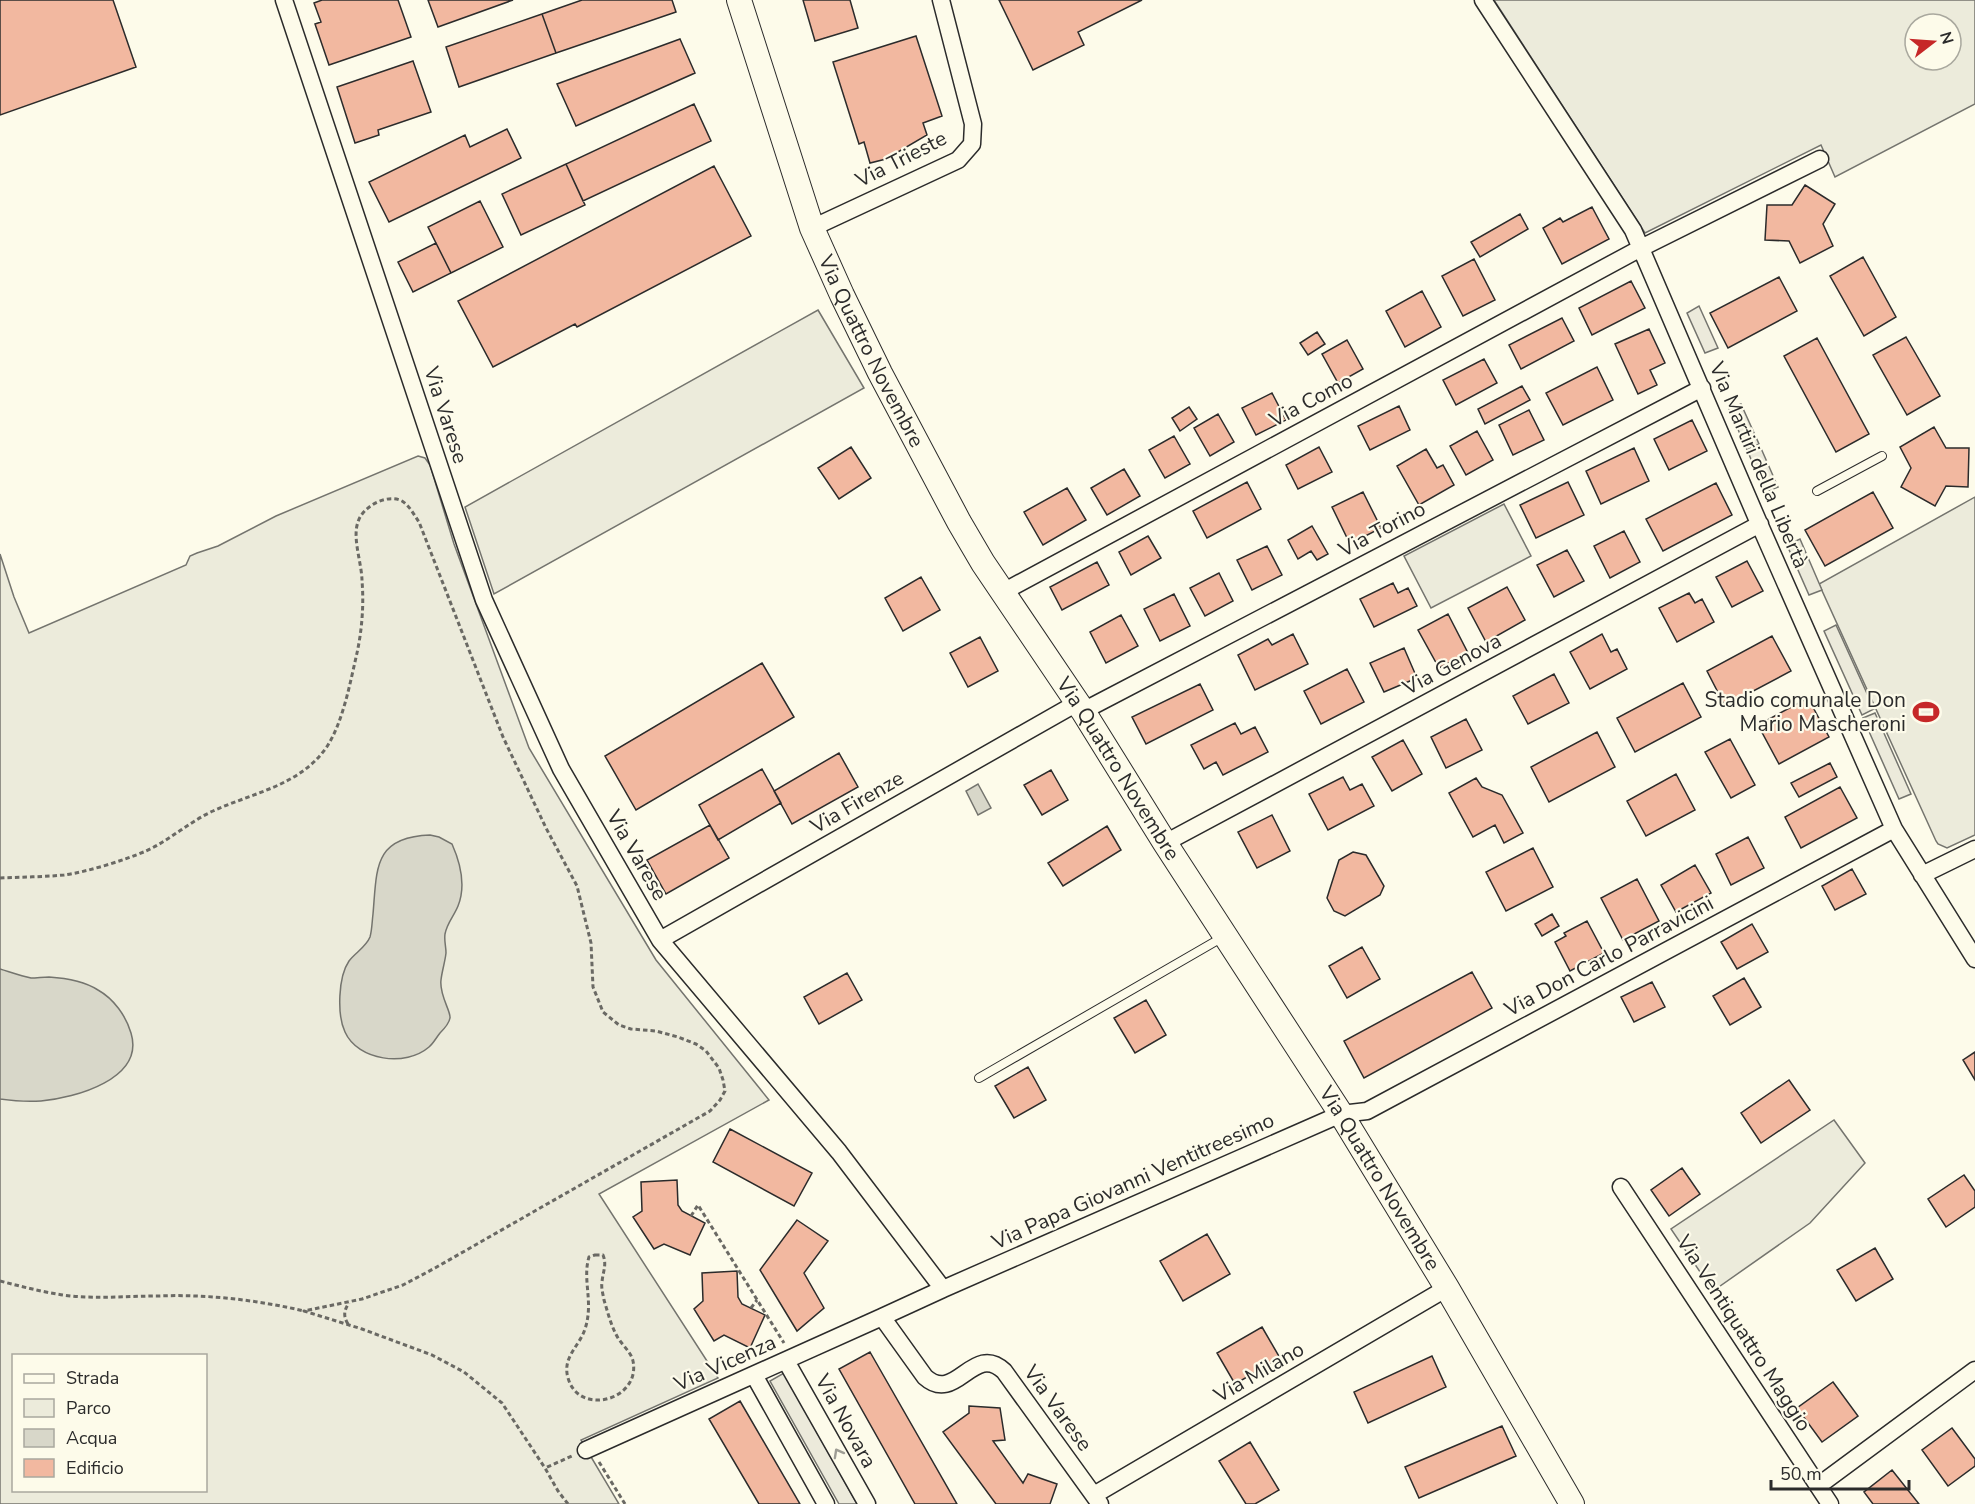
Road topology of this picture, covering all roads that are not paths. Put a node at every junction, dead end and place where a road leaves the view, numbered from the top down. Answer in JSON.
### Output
{"nodes":[{"id":1,"x":284,"y":0,"type":"edge"},
{"id":2,"x":740,"y":0,"type":"edge"},
{"id":3,"x":941,"y":0,"type":"edge"},
{"id":4,"x":1483,"y":0,"type":"edge"},
{"id":5,"x":1820,"y":159,"type":"dead end"},
{"id":6,"x":812,"y":228,"type":"junction"},
{"id":7,"x":1641,"y":248,"type":"junction"},
{"id":8,"x":1702,"y":388,"type":"junction"},
{"id":9,"x":1882,"y":456,"type":"dead end"},
{"id":10,"x":1816,"y":491,"type":"dead end"},
{"id":11,"x":1760,"y":524,"type":"junction"},
{"id":12,"x":1003,"y":592,"type":"junction"},
{"id":13,"x":1080,"y":707,"type":"junction"},
{"id":14,"x":1894,"y":829,"type":"junction"},
{"id":15,"x":1165,"y":843,"type":"junction"},
{"id":16,"x":1975,"y":849,"type":"edge"},
{"id":17,"x":1922,"y":875,"type":"junction"},
{"id":18,"x":1225,"y":936,"type":"junction"},
{"id":19,"x":660,"y":940,"type":"junction"},
{"id":20,"x":1975,"y":959,"type":"edge"},
{"id":21,"x":980,"y":1078,"type":"dead end"},
{"id":22,"x":1341,"y":1114,"type":"junction"},
{"id":23,"x":1621,"y":1187,"type":"dead end"},
{"id":24,"x":1446,"y":1288,"type":"junction"},
{"id":25,"x":944,"y":1289,"type":"junction"},
{"id":26,"x":882,"y":1317,"type":"junction"},
{"id":27,"x":790,"y":1359,"type":"junction"},
{"id":28,"x":1975,"y":1370,"type":"edge"},
{"id":29,"x":754,"y":1375,"type":"junction"},
{"id":30,"x":588,"y":1449,"type":"road end"},
{"id":31,"x":1818,"y":1486,"type":"junction"},
{"id":32,"x":1097,"y":1500,"type":"edge"},
{"id":33,"x":826,"y":1504,"type":"edge"},
{"id":34,"x":867,"y":1504,"type":"edge"},
{"id":35,"x":1572,"y":1504,"type":"edge"},
{"id":36,"x":1830,"y":1504,"type":"edge"}],
"edges":[{"from":1,"to":19,"type":"street","name":"Via Varese"},
{"from":2,"to":6,"type":"street","name":"Via Quattro Novembre"},
{"from":3,"to":6,"type":"street","name":"Via Trieste"},
{"from":4,"to":7,"type":"street","name":"Via Martiri della Libertà"},
{"from":5,"to":7,"type":"street","name":"Via Como"},
{"from":6,"to":12,"type":"street","name":"Via Quattro Novembre"},
{"from":7,"to":8,"type":"street","name":"Via Martiri della Libertà"},
{"from":7,"to":12,"type":"street","name":"Via Como"},
{"from":8,"to":11,"type":"street","name":"Via Martiri della Libertà"},
{"from":8,"to":13,"type":"street","name":"Via Torino"},
{"from":9,"to":10,"type":"lane"},
{"from":11,"to":14,"type":"street","name":"Via Martiri della Libertà"},
{"from":11,"to":15,"type":"street","name":"Via Genova"},
{"from":12,"to":13,"type":"street","name":"Via Quattro Novembre"},
{"from":13,"to":15,"type":"street","name":"Via Quattro Novembre"},
{"from":13,"to":19,"type":"street","name":"Via Firenze"},
{"from":14,"to":17,"type":"street","name":"Via Martiri della Libertà"},
{"from":14,"to":22,"type":"street","name":"Via Don Carlo Parravicini"},
{"from":15,"to":18,"type":"street","name":"Via Quattro Novembre"},
{"from":16,"to":17,"type":"street"},
{"from":17,"to":20,"type":"street","name":"Via Martiri della Libertà"},
{"from":18,"to":21,"type":"lane"},
{"from":18,"to":22,"type":"street","name":"Via Quattro Novembre"},
{"from":19,"to":25,"type":"street","name":"Via Varese"},
{"from":22,"to":24,"type":"street","name":"Via Quattro Novembre"},
{"from":22,"to":25,"type":"street","name":"Via Papa Giovanni Ventitreesimo"},
{"from":23,"to":31,"type":"street","name":"Via Ventiquattro Maggio"},
{"from":24,"to":32,"type":"street","name":"Via Milano"},
{"from":24,"to":35,"type":"street","name":"Via Quattro Novembre"},
{"from":25,"to":26,"type":"street"},
{"from":26,"to":27,"type":"street","name":"Via Vicenza"},
{"from":26,"to":32,"type":"street","name":"Via Varese"},
{"from":27,"to":29,"type":"street","name":"Via Vicenza"},
{"from":34,"to":27,"type":"street","name":"Via Novara","one_way":true},
{"from":28,"to":31,"type":"street"},
{"from":29,"to":30,"type":"street","name":"Via Vicenza"},
{"from":29,"to":33,"type":"street"},
{"from":31,"to":36,"type":"street","name":"Via Ventiquattro Maggio"}]}
